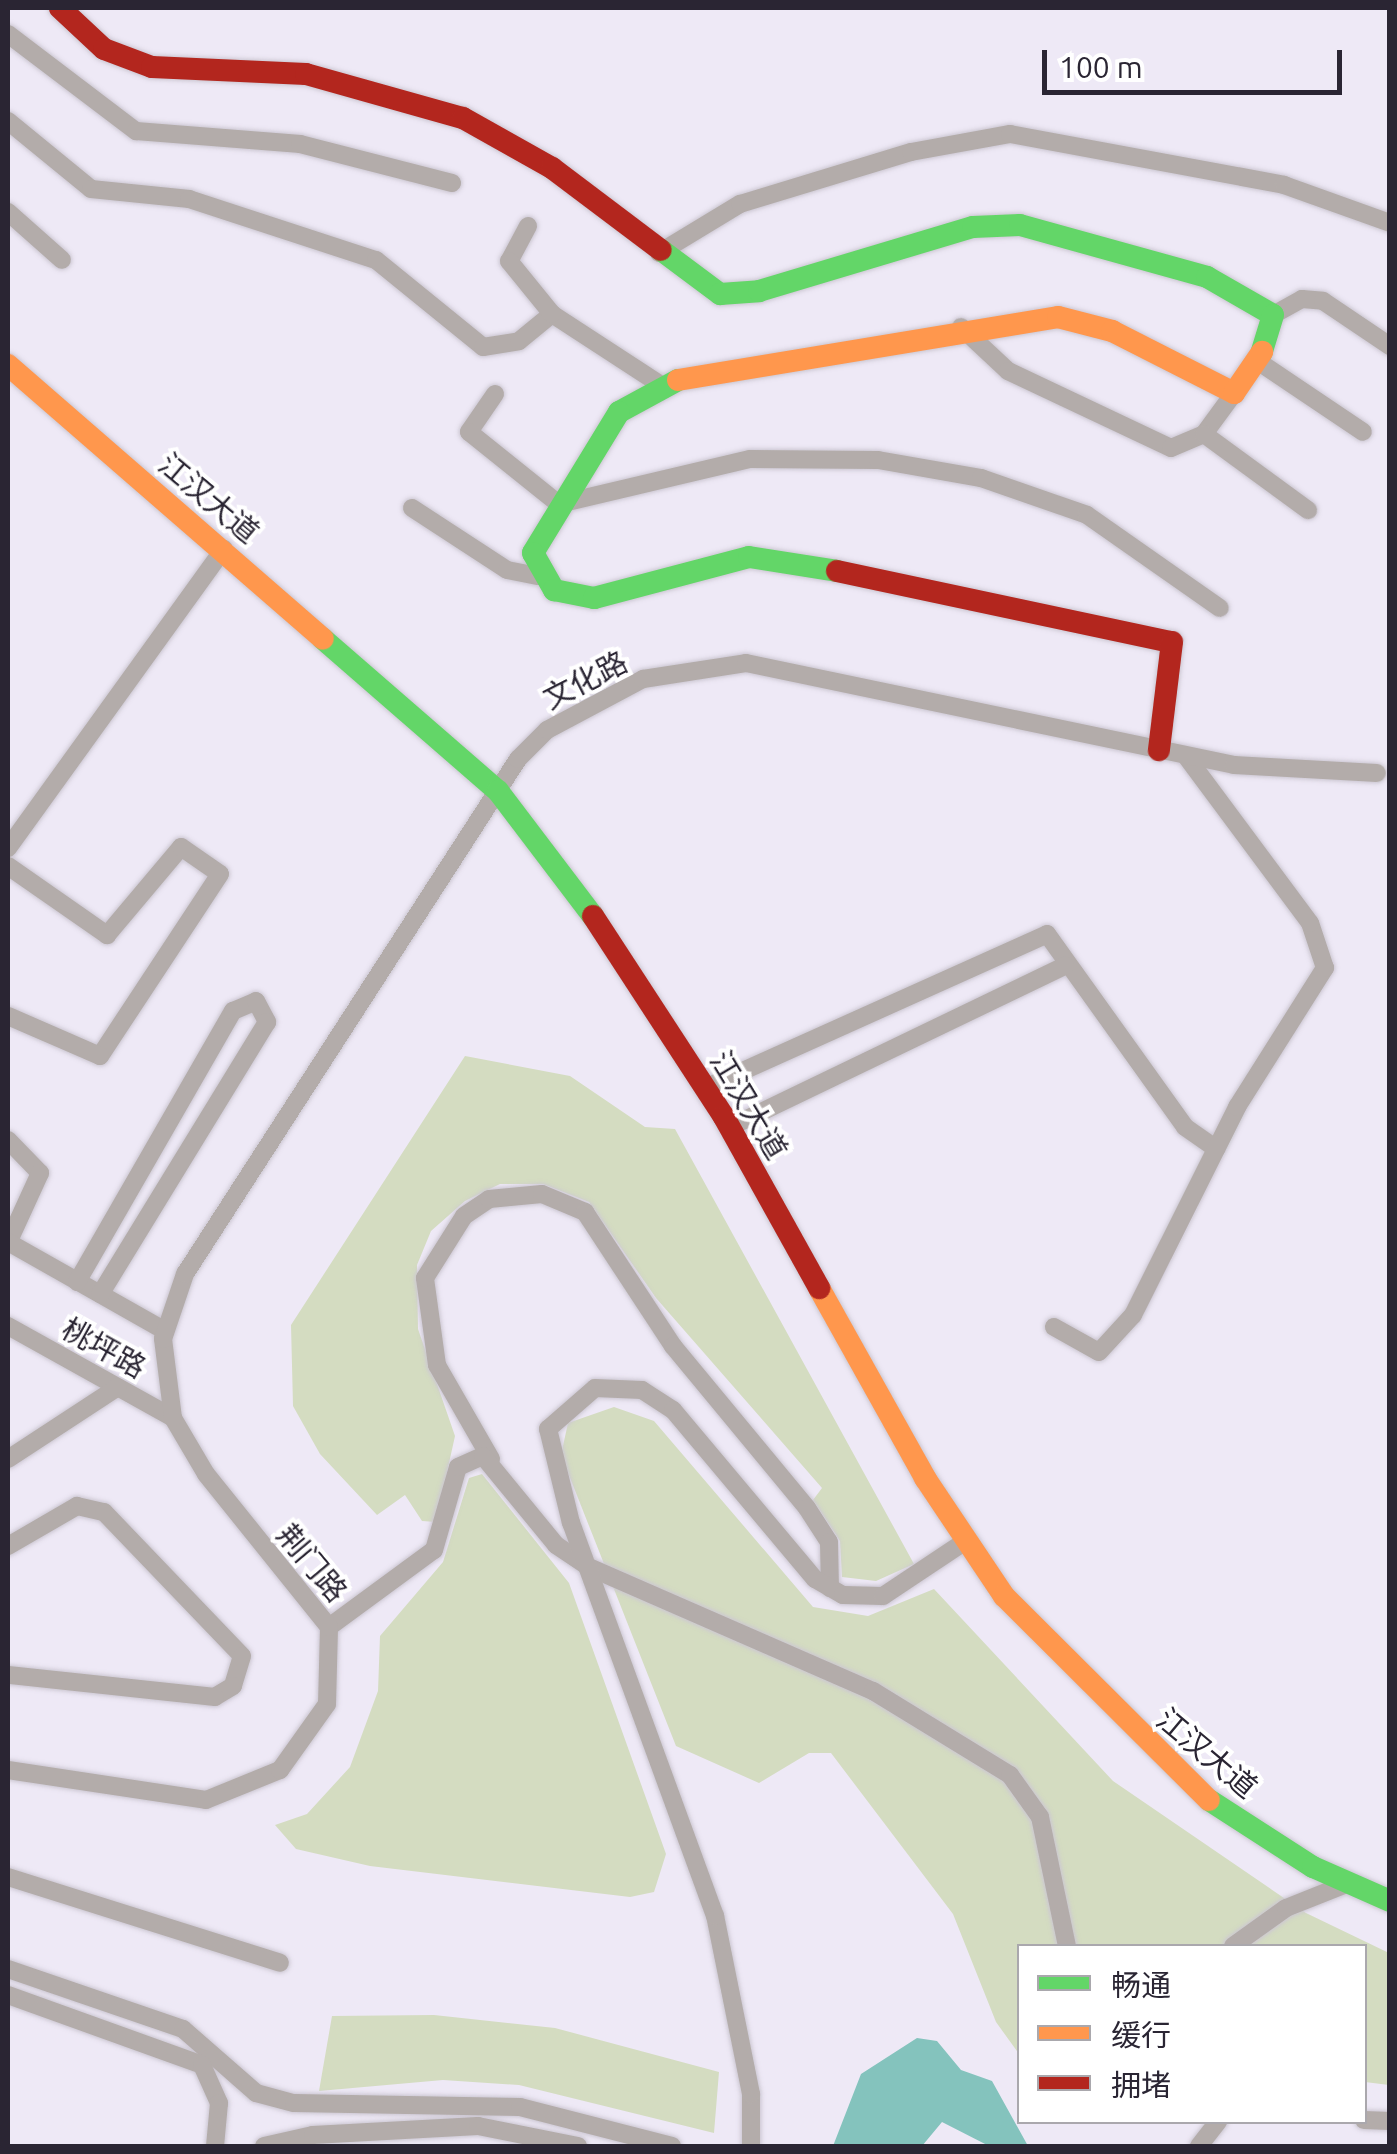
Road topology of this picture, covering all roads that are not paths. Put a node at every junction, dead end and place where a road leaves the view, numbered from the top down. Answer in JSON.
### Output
{"nodes":[{"id":1,"x":60,"y":8,"type":"edge"},
{"id":2,"x":8,"y":34,"type":"edge"},
{"id":3,"x":8,"y":121,"type":"edge"},
{"id":4,"x":452,"y":183,"type":"dead end"},
{"id":5,"x":8,"y":212,"type":"edge"},
{"id":6,"x":1390,"y":224,"type":"edge"},
{"id":7,"x":528,"y":226,"type":"dead end"},
{"id":8,"x":659,"y":253,"type":"junction"},
{"id":9,"x":62,"y":260,"type":"dead end"},
{"id":10,"x":552,"y":314,"type":"junction"},
{"id":11,"x":1273,"y":315,"type":"junction"},
{"id":12,"x":960,"y":326,"type":"junction"},
{"id":13,"x":1390,"y":346,"type":"edge"},
{"id":14,"x":1260,"y":362,"type":"junction"},
{"id":15,"x":8,"y":366,"type":"edge"},
{"id":16,"x":658,"y":383,"type":"junction"},
{"id":17,"x":1234,"y":393,"type":"junction"},
{"id":18,"x":495,"y":394,"type":"dead end"},
{"id":19,"x":1363,"y":432,"type":"dead end"},
{"id":20,"x":1204,"y":434,"type":"junction"},
{"id":21,"x":558,"y":504,"type":"junction"},
{"id":22,"x":412,"y":508,"type":"dead end"},
{"id":23,"x":1308,"y":510,"type":"dead end"},
{"id":24,"x":224,"y":549,"type":"junction"},
{"id":25,"x":538,"y":576,"type":"junction"},
{"id":26,"x":1220,"y":608,"type":"dead end"},
{"id":27,"x":1159,"y":750,"type":"junction"},
{"id":28,"x":1186,"y":756,"type":"junction"},
{"id":29,"x":1378,"y":773,"type":"dead end"},
{"id":30,"x":498,"y":791,"type":"junction"},
{"id":31,"x":8,"y":848,"type":"edge"},
{"id":32,"x":8,"y":866,"type":"edge"},
{"id":33,"x":1065,"y":966,"type":"junction"},
{"id":34,"x":8,"y":1016,"type":"edge"},
{"id":35,"x":705,"y":1088,"type":"junction"},
{"id":36,"x":730,"y":1127,"type":"junction"},
{"id":37,"x":8,"y":1140,"type":"edge"},
{"id":38,"x":1216,"y":1149,"type":"junction"},
{"id":39,"x":8,"y":1242,"type":"edge"},
{"id":40,"x":77,"y":1282,"type":"junction"},
{"id":41,"x":100,"y":1294,"type":"junction"},
{"id":42,"x":8,"y":1326,"type":"edge"},
{"id":43,"x":1054,"y":1327,"type":"dead end"},
{"id":44,"x":165,"y":1331,"type":"junction"},
{"id":45,"x":118,"y":1387,"type":"junction"},
{"id":46,"x":173,"y":1418,"type":"junction"},
{"id":47,"x":8,"y":1459,"type":"edge"},
{"id":48,"x":494,"y":1464,"type":"junction"},
{"id":49,"x":964,"y":1542,"type":"junction"},
{"id":50,"x":8,"y":1546,"type":"edge"},
{"id":51,"x":589,"y":1568,"type":"junction"},
{"id":52,"x":830,"y":1588,"type":"junction"},
{"id":53,"x":330,"y":1627,"type":"junction"},
{"id":54,"x":8,"y":1676,"type":"edge"},
{"id":55,"x":8,"y":1770,"type":"edge"},
{"id":56,"x":8,"y":1876,"type":"edge"},
{"id":57,"x":1348,"y":1882,"type":"junction"},
{"id":58,"x":1390,"y":1901,"type":"edge"},
{"id":59,"x":1066,"y":1944,"type":"edge"},
{"id":60,"x":1237,"y":1944,"type":"edge"},
{"id":61,"x":280,"y":1963,"type":"dead end"},
{"id":62,"x":8,"y":1969,"type":"edge"},
{"id":63,"x":8,"y":1996,"type":"edge"},
{"id":64,"x":96,"y":1998,"type":"junction"},
{"id":65,"x":90,"y":2021,"type":"junction"},
{"id":66,"x":1216,"y":2124,"type":"edge"},
{"id":67,"x":215,"y":2146,"type":"edge"},
{"id":68,"x":264,"y":2146,"type":"edge"},
{"id":69,"x":578,"y":2146,"type":"edge"},
{"id":70,"x":672,"y":2146,"type":"edge"},
{"id":71,"x":751,"y":2146,"type":"edge"},
{"id":72,"x":1199,"y":2146,"type":"edge"}],
"edges":[{"from":1,"to":8,"type":"street"},
{"from":2,"to":4,"type":"street"},
{"from":3,"to":10,"type":"street"},
{"from":5,"to":9,"type":"street"},
{"from":6,"to":8,"type":"street"},
{"from":7,"to":10,"type":"street"},
{"from":8,"to":11,"type":"street"},
{"from":10,"to":16,"type":"street"},
{"from":11,"to":13,"type":"street"},
{"from":11,"to":14,"type":"street"},
{"from":12,"to":16,"type":"street"},
{"from":12,"to":17,"type":"street"},
{"from":12,"to":20,"type":"street"},
{"from":14,"to":17,"type":"street"},
{"from":14,"to":19,"type":"street"},
{"from":15,"to":24,"type":"street","name":"江汉大道"},
{"from":16,"to":21,"type":"street"},
{"from":17,"to":20,"type":"street"},
{"from":18,"to":21,"type":"street"},
{"from":20,"to":23,"type":"street"},
{"from":21,"to":25,"type":"street"},
{"from":21,"to":26,"type":"street"},
{"from":22,"to":25,"type":"street"},
{"from":24,"to":30,"type":"street","name":"江汉大道"},
{"from":24,"to":31,"type":"street"},
{"from":25,"to":27,"type":"street"},
{"from":27,"to":28,"type":"street","name":"文化路"},
{"from":27,"to":30,"type":"street","name":"文化路"},
{"from":28,"to":29,"type":"street","name":"文化路"},
{"from":28,"to":38,"type":"street"},
{"from":30,"to":35,"type":"street","name":"江汉大道"},
{"from":30,"to":44,"type":"street","name":"文化路"},
{"from":32,"to":34,"type":"street"},
{"from":33,"to":35,"type":"street"},
{"from":33,"to":36,"type":"street"},
{"from":33,"to":38,"type":"street"},
{"from":35,"to":36,"type":"street","name":"江汉大道"},
{"from":36,"to":49,"type":"street","name":"江汉大道"},
{"from":37,"to":39,"type":"street"},
{"from":38,"to":43,"type":"street"},
{"from":39,"to":40,"type":"street"},
{"from":40,"to":41,"type":"street"},
{"from":40,"to":41,"type":"street"},
{"from":41,"to":44,"type":"street"},
{"from":42,"to":45,"type":"street","name":"桃坪路"},
{"from":44,"to":46,"type":"street","name":"文化路"},
{"from":45,"to":46,"type":"street","name":"桃坪路"},
{"from":45,"to":47,"type":"street"},
{"from":46,"to":53,"type":"street","name":"荆门路"},
{"from":48,"to":51,"type":"street"},
{"from":48,"to":52,"type":"street"},
{"from":48,"to":53,"type":"street"},
{"from":49,"to":52,"type":"street"},
{"from":49,"to":57,"type":"street","name":"江汉大道"},
{"from":50,"to":54,"type":"street"},
{"from":51,"to":52,"type":"street"},
{"from":51,"to":59,"type":"street"},
{"from":51,"to":71,"type":"street"},
{"from":53,"to":55,"type":"street","name":"荆门路"},
{"from":56,"to":61,"type":"street"},
{"from":57,"to":58,"type":"street","name":"江汉大道"},
{"from":57,"to":60,"type":"street"},
{"from":62,"to":64,"type":"street"},
{"from":63,"to":65,"type":"street"},
{"from":64,"to":65,"type":"street"},
{"from":64,"to":70,"type":"street"},
{"from":65,"to":67,"type":"street"},
{"from":66,"to":72,"type":"street"},
{"from":68,"to":69,"type":"street"}]}
